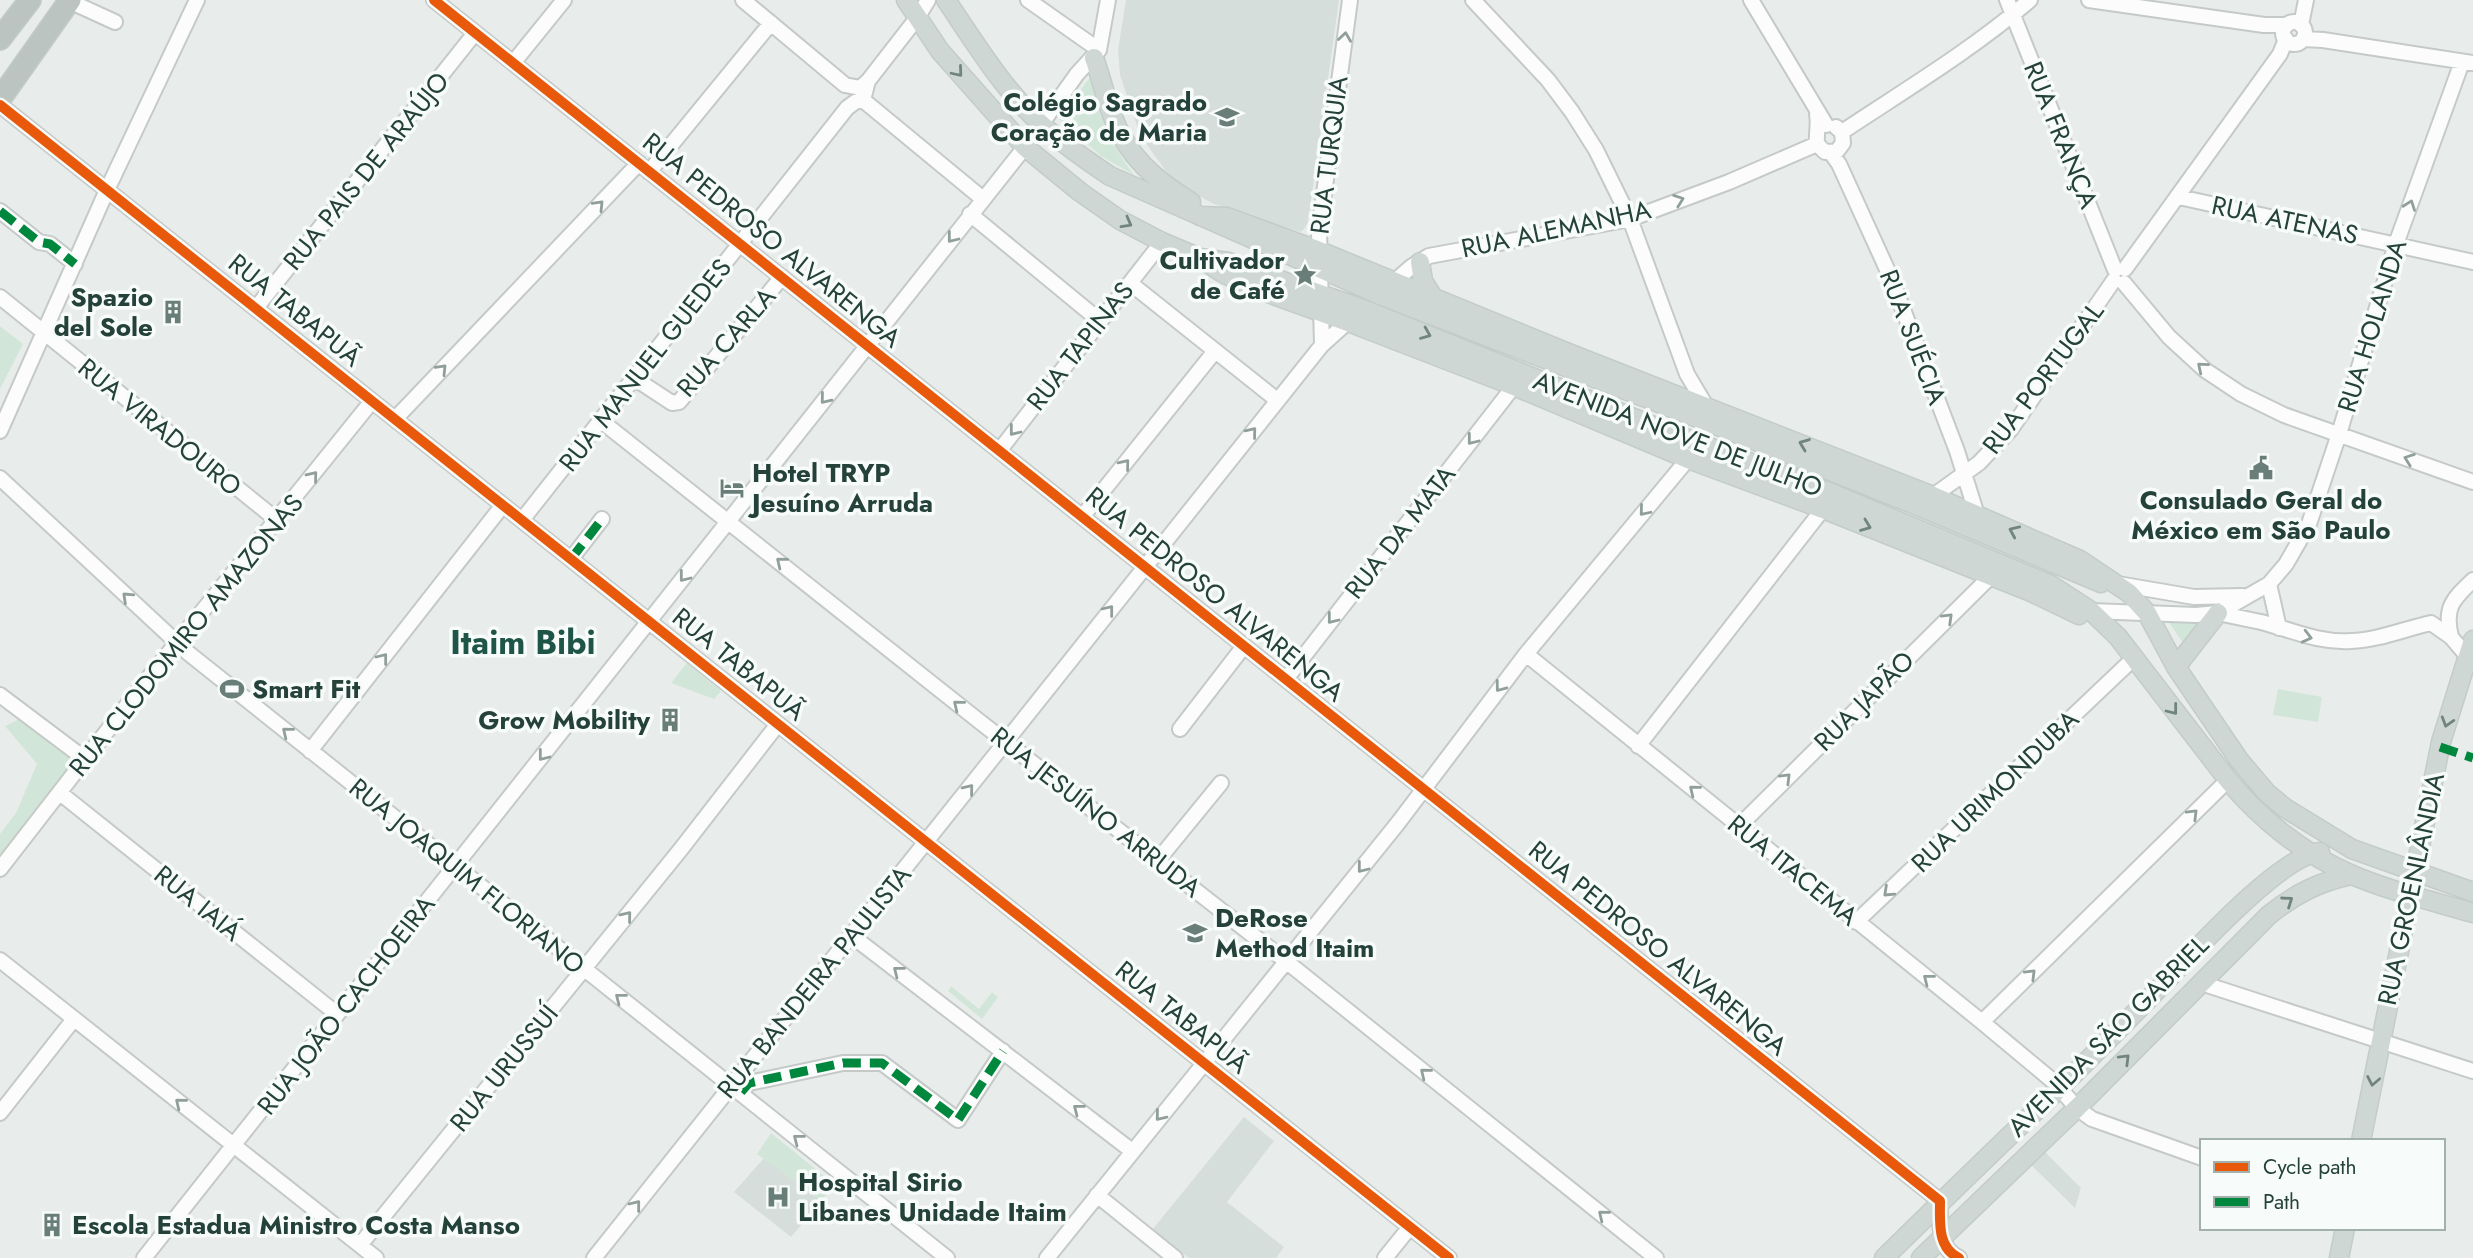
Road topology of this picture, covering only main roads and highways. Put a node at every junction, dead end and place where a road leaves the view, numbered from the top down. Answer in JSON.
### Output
{"nodes":[{"id":1,"x":30,"y":0,"type":"edge"},
{"id":2,"x":906,"y":0,"type":"edge"},
{"id":3,"x":946,"y":0,"type":"edge"},
{"id":4,"x":69,"y":1,"type":"edge"},
{"id":5,"x":0,"y":39,"type":"edge"},
{"id":6,"x":1096,"y":54,"type":"road end"},
{"id":7,"x":0,"y":99,"type":"edge"},
{"id":8,"x":1206,"y":215,"type":"junction"},
{"id":9,"x":1318,"y":259,"type":"junction"},
{"id":10,"x":1419,"y":262,"type":"road end"},
{"id":11,"x":1433,"y":297,"type":"junction"},
{"id":12,"x":1320,"y":303,"type":"junction"},
{"id":13,"x":1704,"y":413,"type":"junction"},
{"id":14,"x":2118,"y":584,"type":"junction"},
{"id":15,"x":2218,"y":613,"type":"road end"},
{"id":16,"x":2470,"y":648,"type":"edge"},
{"id":17,"x":2132,"y":658,"type":"junction"},
{"id":18,"x":2176,"y":667,"type":"junction"},
{"id":19,"x":2276,"y":827,"type":"junction"},
{"id":20,"x":2352,"y":849,"type":"junction"},
{"id":21,"x":2310,"y":853,"type":"junction"},
{"id":22,"x":2286,"y":869,"type":"junction"},
{"id":23,"x":2414,"y":873,"type":"junction"},
{"id":24,"x":2351,"y":875,"type":"junction"},
{"id":25,"x":2473,"y":892,"type":"edge"},
{"id":26,"x":2410,"y":894,"type":"junction"},
{"id":27,"x":2473,"y":914,"type":"edge"},
{"id":28,"x":2361,"y":1139,"type":"edge"},
{"id":29,"x":2345,"y":1230,"type":"edge"},
{"id":30,"x":1884,"y":1258,"type":"edge"},
{"id":31,"x":1921,"y":1258,"type":"edge"},
{"id":32,"x":2339,"y":1258,"type":"edge"}],
"edges":[{"from":1,"to":5,"type":"highway"},
{"from":2,"to":12,"type":"main road","name":"AVENIDA NOVE DE JULHO","one_way":true},
{"from":3,"to":8,"type":"main road","name":"AVENIDA NOVE DE JULHO"},
{"from":4,"to":7,"type":"highway"},
{"from":6,"to":8,"type":"main road"},
{"from":8,"to":9,"type":"main road","name":"AVENIDA NOVE DE JULHO"},
{"from":9,"to":11,"type":"main road","name":"AVENIDA NOVE DE JULHO"},
{"from":9,"to":13,"type":"main road","name":"AVENIDA NOVE DE JULHO"},
{"from":10,"to":11,"type":"main road"},
{"from":11,"to":13,"type":"main road","name":"AVENIDA NOVE DE JULHO"},
{"from":12,"to":17,"type":"main road","name":"AVENIDA NOVE DE JULHO","one_way":true},
{"from":12,"to":17,"type":"main road","name":"AVENIDA NOVE DE JULHO","one_way":true},
{"from":14,"to":13,"type":"main road","name":"AVENIDA NOVE DE JULHO","one_way":true},
{"from":13,"to":14,"type":"main road","name":"AVENIDA NOVE DE JULHO"},
{"from":14,"to":18,"type":"main road","name":"AVENIDA NOVE DE JULHO"},
{"from":15,"to":18,"type":"main road"},
{"from":16,"to":23,"type":"main road","name":"RUA GROENLÂNDIA","one_way":true},
{"from":17,"to":19,"type":"main road","name":"AVENIDA NOVE DE JULHO","one_way":true},
{"from":18,"to":20,"type":"main road","name":"AVENIDA NOVE DE JULHO"},
{"from":19,"to":21,"type":"main road","name":"AVENIDA NOVE DE JULHO"},
{"from":19,"to":22,"type":"main road"},
{"from":20,"to":21,"type":"main road","name":"AVENIDA SÃO GABRIEL"},
{"from":20,"to":23,"type":"main road","name":"AVENIDA NOVE DE JULHO"},
{"from":21,"to":22,"type":"main road","name":"AVENIDA SÃO GABRIEL"},
{"from":21,"to":24,"type":"main road","name":"AVENIDA NOVE DE JULHO"},
{"from":22,"to":30,"type":"main road","name":"AVENIDA SÃO GABRIEL"},
{"from":23,"to":25,"type":"main road","name":"AVENIDA NOVE DE JULHO"},
{"from":23,"to":26,"type":"main road","name":"RUA GROENLÂNDIA"},
{"from":24,"to":26,"type":"main road","name":"AVENIDA NOVE DE JULHO"},
{"from":31,"to":24,"type":"main road","name":"AVENIDA SÃO GABRIEL","one_way":true},
{"from":26,"to":27,"type":"main road","name":"AVENIDA NOVE DE JULHO"},
{"from":26,"to":28,"type":"main road","name":"RUA GROENLÂNDIA","one_way":true},
{"from":29,"to":32,"type":"main road"}]}
